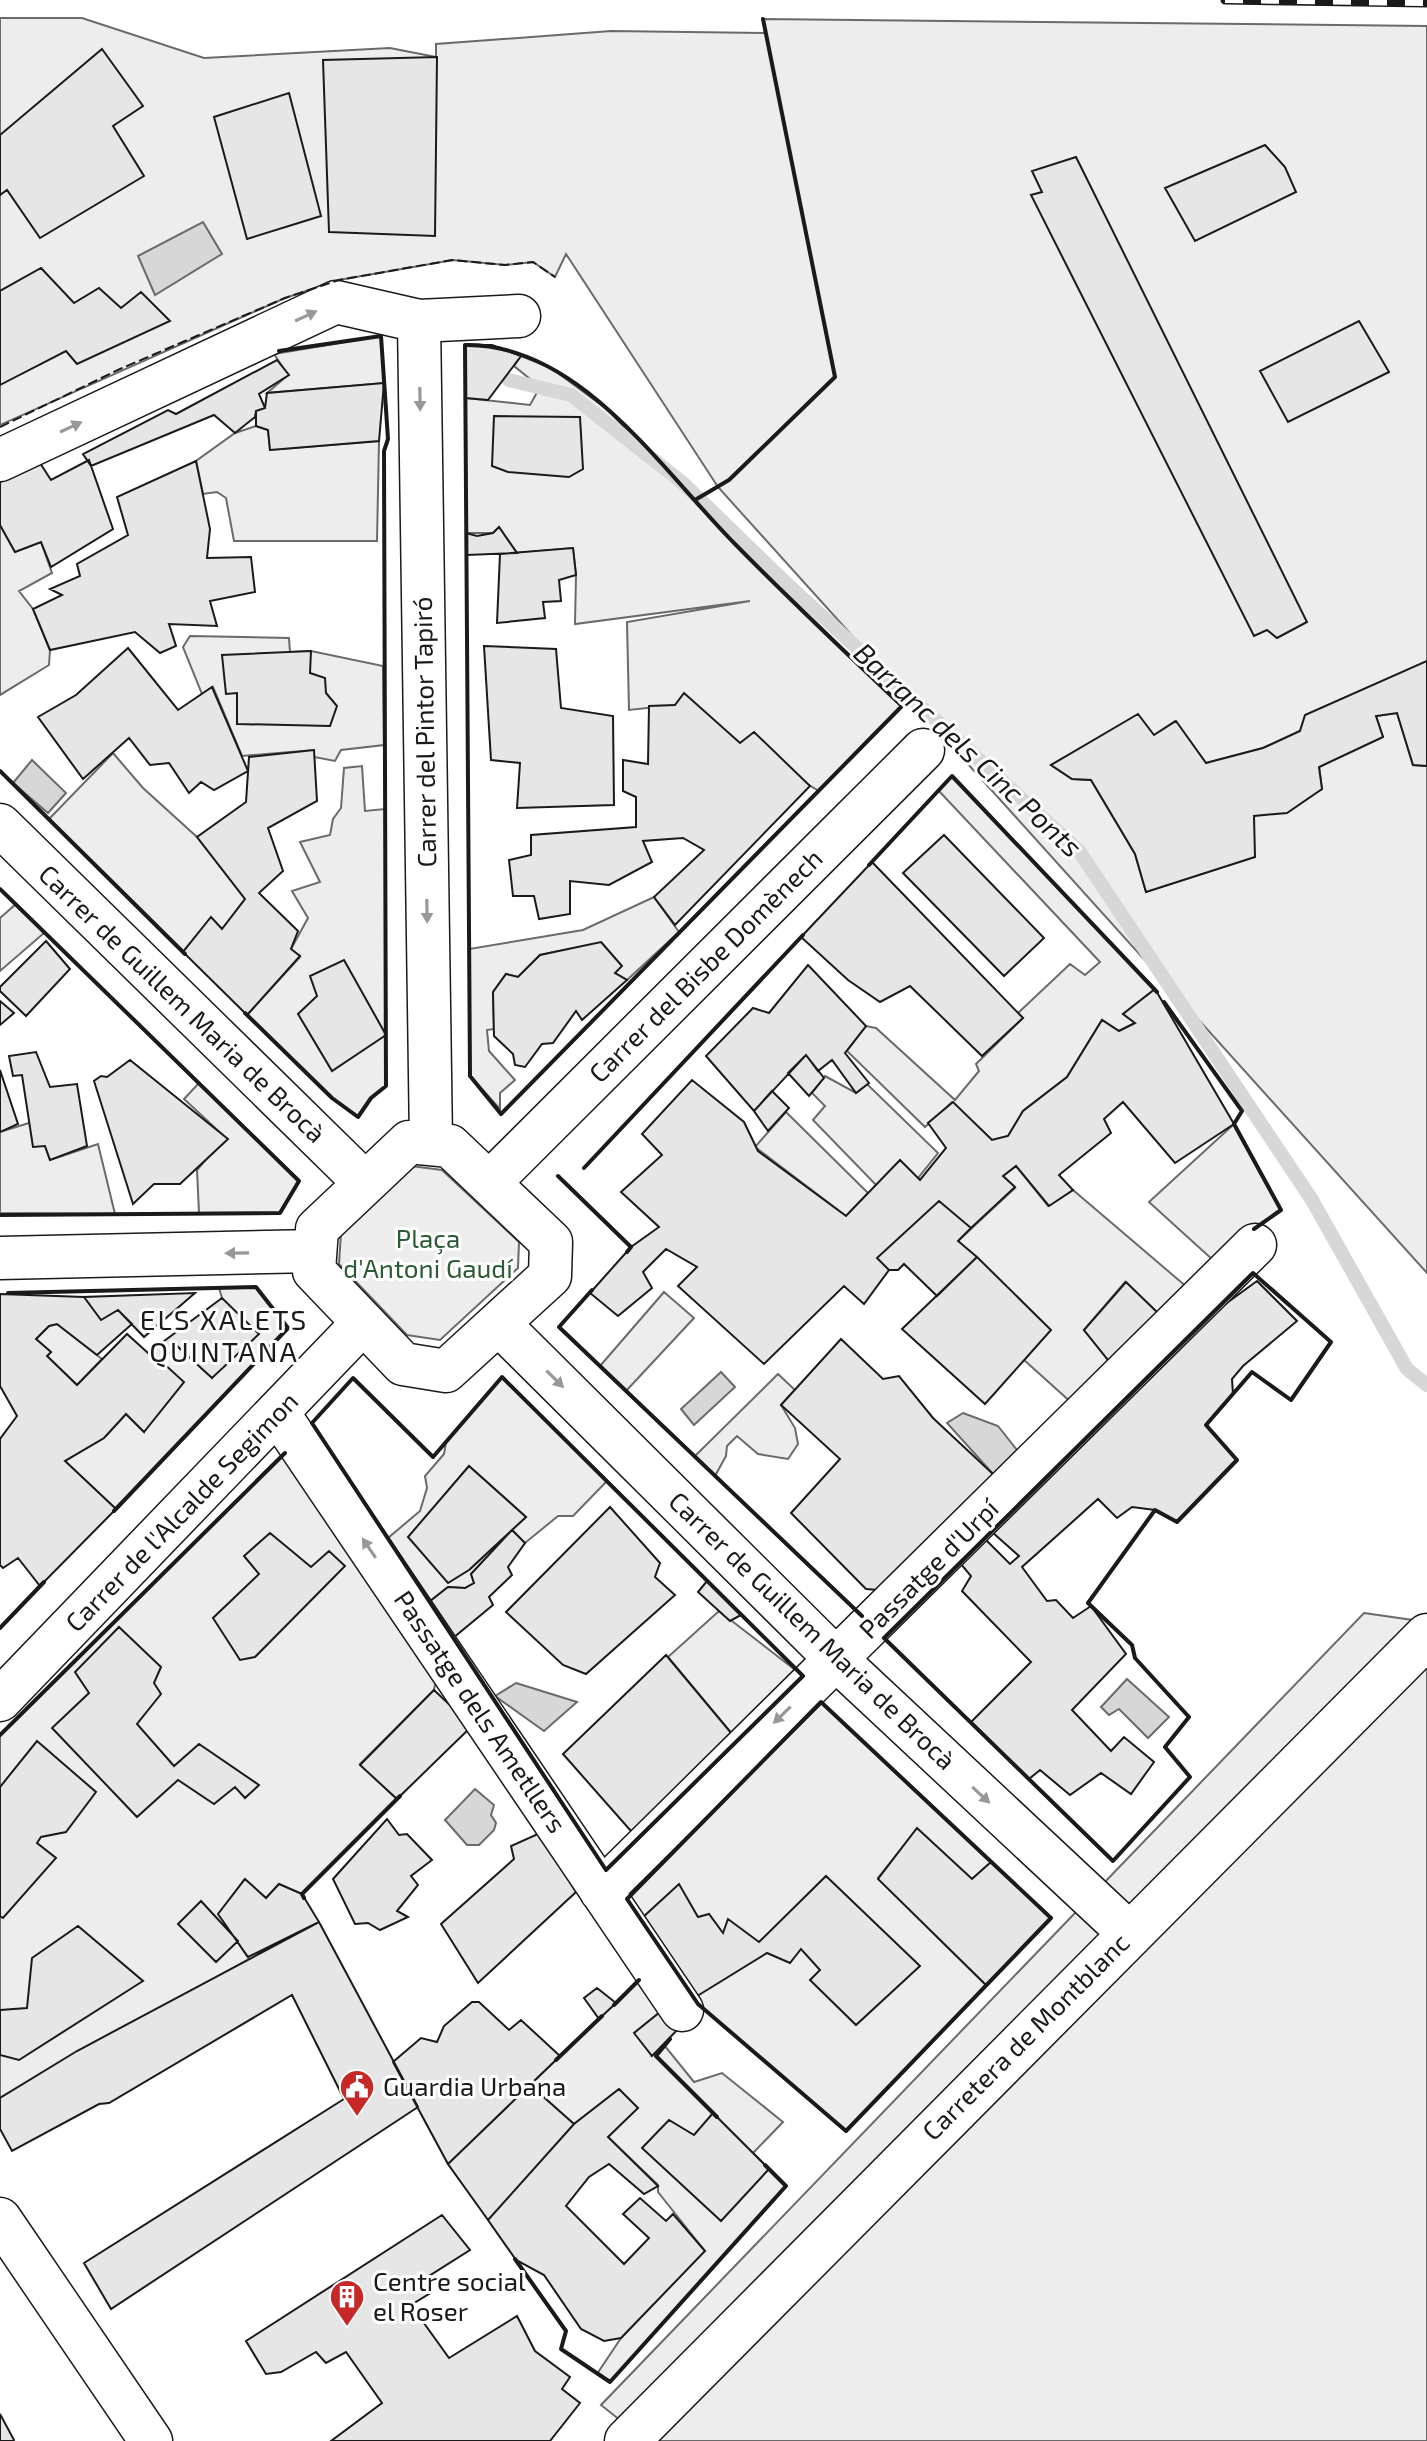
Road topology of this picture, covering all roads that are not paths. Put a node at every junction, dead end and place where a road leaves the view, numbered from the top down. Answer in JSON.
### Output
{"nodes":[{"id":1,"x":519,"y":316,"type":"dead end"},
{"id":2,"x":419,"y":321,"type":"junction"},
{"id":3,"x":0,"y":460,"type":"edge"},
{"id":4,"x":923,"y":750,"type":"dead end"},
{"id":5,"x":0,"y":825,"type":"edge"},
{"id":6,"x":431,"y":1142,"type":"junction"},
{"id":7,"x":364,"y":1182,"type":"junction"},
{"id":8,"x":489,"y":1183,"type":"junction"},
{"id":9,"x":1255,"y":1245,"type":"dead end"},
{"id":10,"x":315,"y":1251,"type":"junction"},
{"id":11,"x":0,"y":1258,"type":"edge"},
{"id":12,"x":363,"y":1323,"type":"junction"},
{"id":13,"x":499,"y":1324,"type":"junction"},
{"id":14,"x":278,"y":1413,"type":"junction"},
{"id":15,"x":1427,"y":1636,"type":"edge"},
{"id":16,"x":838,"y":1661,"type":"junction"},
{"id":17,"x":0,"y":1700,"type":"edge"},
{"id":18,"x":601,"y":1891,"type":"junction"},
{"id":19,"x":1129,"y":1933,"type":"junction"},
{"id":20,"x":682,"y":2010,"type":"dead end"},
{"id":21,"x":0,"y":2219,"type":"edge"},
{"id":22,"x":151,"y":2441,"type":"edge"},
{"id":23,"x":627,"y":2441,"type":"edge"}],
"edges":[{"from":1,"to":2,"type":"street"},
{"from":3,"to":2,"type":"street","one_way":true},
{"from":2,"to":6,"type":"street","name":"Carrer del Pintor Tapiró","one_way":true},
{"from":4,"to":8,"type":"street","name":"Carrer del Bisbe Domènech"},
{"from":5,"to":7,"type":"street","name":"Carrer de Guillem Maria de Brocà"},
{"from":6,"to":7,"type":"street"},
{"from":6,"to":8,"type":"street"},
{"from":7,"to":10,"type":"street"},
{"from":8,"to":13,"type":"street"},
{"from":9,"to":16,"type":"street","name":"Passatge d'Urpí"},
{"from":10,"to":11,"type":"street","one_way":true},
{"from":10,"to":12,"type":"street"},
{"from":12,"to":13,"type":"street"},
{"from":12,"to":14,"type":"street","name":"Carrer de l'Alcalde Segimon"},
{"from":13,"to":16,"type":"street","name":"Carrer de Guillem Maria de Brocà","one_way":true},
{"from":14,"to":17,"type":"street","name":"Carrer de l'Alcalde Segimon"},
{"from":18,"to":14,"type":"street","name":"Passatge dels Ametllers","one_way":true},
{"from":15,"to":19,"type":"street","name":"Carretera de Montblanc"},
{"from":16,"to":18,"type":"street","name":"Passatge d'Urpí","one_way":true},
{"from":16,"to":19,"type":"street","name":"Carrer de Guillem Maria de Brocà","one_way":true},
{"from":18,"to":20,"type":"street","name":"Passatge dels Ametllers"},
{"from":19,"to":23,"type":"street","name":"Carretera de Montblanc"},
{"from":21,"to":22,"type":"street"}]}
